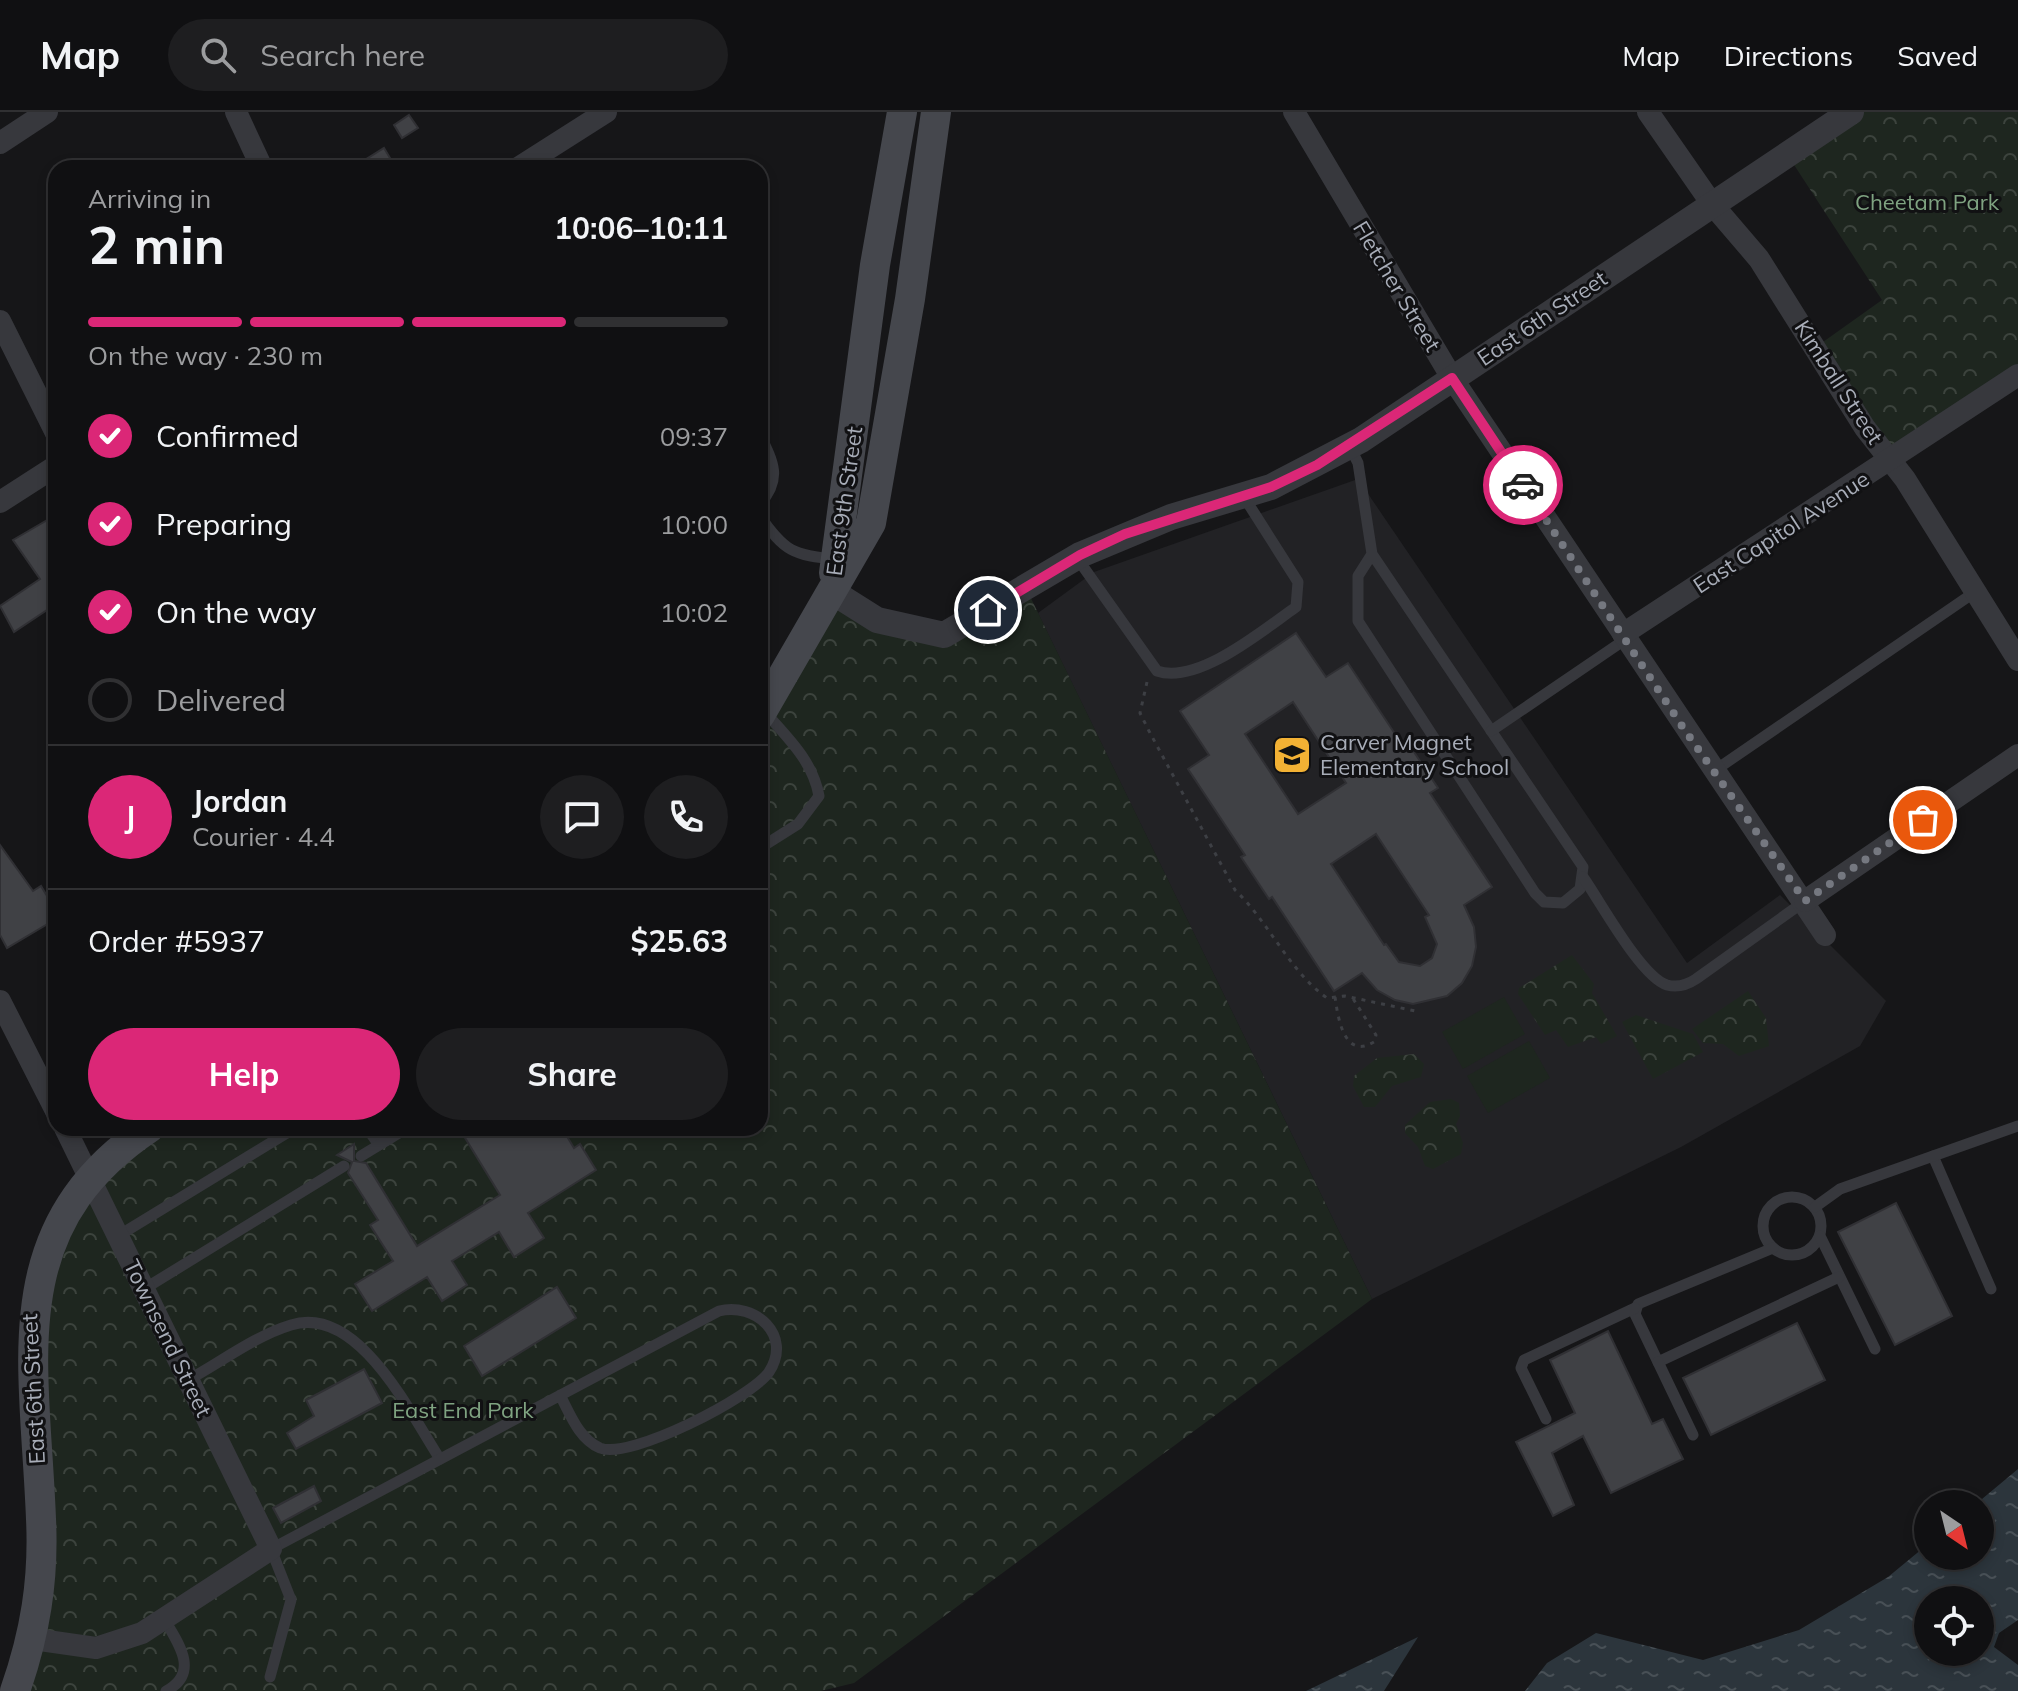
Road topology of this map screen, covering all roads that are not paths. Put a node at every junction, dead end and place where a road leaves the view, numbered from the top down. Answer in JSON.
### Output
{"nodes":[{"id":1,"x":47,"y":112,"type":"edge"},
{"id":2,"x":236,"y":112,"type":"edge"},
{"id":3,"x":902,"y":112,"type":"edge"},
{"id":4,"x":936,"y":112,"type":"edge"},
{"id":5,"x":1294,"y":112,"type":"edge"},
{"id":6,"x":1648,"y":112,"type":"edge"},
{"id":7,"x":594,"y":115,"type":"edge"},
{"id":8,"x":1839,"y":115,"type":"edge"},
{"id":9,"x":0,"y":143,"type":"edge"},
{"id":10,"x":258,"y":160,"type":"edge"},
{"id":11,"x":529,"y":160,"type":"edge"},
{"id":12,"x":1712,"y":204,"type":"junction"},
{"id":13,"x":0,"y":321,"type":"edge"},
{"id":14,"x":2018,"y":375,"type":"edge"},
{"id":15,"x":1452,"y":378,"type":"junction"},
{"id":16,"x":48,"y":417,"type":"edge"},
{"id":17,"x":1350,"y":446,"type":"junction"},
{"id":18,"x":768,"y":451,"type":"edge"},
{"id":19,"x":1891,"y":461,"type":"junction"},
{"id":20,"x":48,"y":471,"type":"edge"},
{"id":21,"x":768,"y":491,"type":"edge"},
{"id":22,"x":1244,"y":496,"type":"junction"},
{"id":23,"x":0,"y":502,"type":"edge"},
{"id":24,"x":768,"y":527,"type":"edge"},
{"id":25,"x":1372,"y":554,"type":"junction"},
{"id":26,"x":1076,"y":557,"type":"junction"},
{"id":27,"x":837,"y":560,"type":"junction"},
{"id":28,"x":831,"y":591,"type":"junction"},
{"id":29,"x":1975,"y":592,"type":"junction"},
{"id":30,"x":1624,"y":636,"type":"junction"},
{"id":31,"x":2018,"y":660,"type":"edge"},
{"id":32,"x":768,"y":701,"type":"edge"},
{"id":33,"x":768,"y":719,"type":"edge"},
{"id":34,"x":1491,"y":731,"type":"junction"},
{"id":35,"x":2018,"y":755,"type":"edge"},
{"id":36,"x":1714,"y":771,"type":"junction"},
{"id":37,"x":768,"y":843,"type":"edge"},
{"id":38,"x":1583,"y":877,"type":"junction"},
{"id":39,"x":1805,"y":901,"type":"junction"},
{"id":40,"x":1825,"y":935,"type":"dead end"},
{"id":41,"x":0,"y":1001,"type":"edge"},
{"id":42,"x":48,"y":1095,"type":"edge"},
{"id":43,"x":2018,"y":1126,"type":"edge"},
{"id":44,"x":69,"y":1136,"type":"edge"},
{"id":45,"x":138,"y":1136,"type":"edge"},
{"id":46,"x":282,"y":1136,"type":"edge"},
{"id":47,"x":373,"y":1136,"type":"edge"},
{"id":48,"x":394,"y":1136,"type":"edge"},
{"id":49,"x":379,"y":1145,"type":"junction"},
{"id":50,"x":361,"y":1156,"type":"dead end"},
{"id":51,"x":1933,"y":1156,"type":"junction"},
{"id":52,"x":344,"y":1166,"type":"dead end"},
{"id":53,"x":87,"y":1172,"type":"junction"},
{"id":54,"x":1815,"y":1207,"type":"junction"},
{"id":55,"x":118,"y":1236,"type":"junction"},
{"id":56,"x":1820,"y":1236,"type":"junction"},
{"id":57,"x":1773,"y":1248,"type":"junction"},
{"id":58,"x":1839,"y":1277,"type":"junction"},
{"id":59,"x":144,"y":1289,"type":"junction"},
{"id":60,"x":1991,"y":1289,"type":"dead end"},
{"id":61,"x":1635,"y":1308,"type":"junction"},
{"id":62,"x":1875,"y":1349,"type":"dead end"},
{"id":63,"x":1658,"y":1362,"type":"junction"},
{"id":64,"x":188,"y":1380,"type":"junction"},
{"id":65,"x":560,"y":1395,"type":"junction"},
{"id":66,"x":1546,"y":1419,"type":"dead end"},
{"id":67,"x":1693,"y":1435,"type":"dead end"},
{"id":68,"x":440,"y":1459,"type":"junction"},
{"id":69,"x":271,"y":1549,"type":"junction"},
{"id":70,"x":164,"y":1619,"type":"junction"},
{"id":71,"x":33,"y":1639,"type":"junction"},
{"id":72,"x":270,"y":1677,"type":"dead end"},
{"id":73,"x":15,"y":1691,"type":"edge"},
{"id":74,"x":166,"y":1691,"type":"edge"}],
"edges":[{"from":1,"to":9,"type":"street"},
{"from":2,"to":10,"type":"street"},
{"from":3,"to":27,"type":"main road","name":"East 9th Street"},
{"from":4,"to":28,"type":"main road","name":"East 9th Street"},
{"from":5,"to":15,"type":"street","name":"Fletcher Street"},
{"from":6,"to":12,"type":"street","name":"Kimball Street"},
{"from":7,"to":11,"type":"street"},
{"from":8,"to":12,"type":"street","name":"East 6th Street"},
{"from":12,"to":15,"type":"street","name":"East 6th Street"},
{"from":12,"to":19,"type":"street","name":"Kimball Street"},
{"from":13,"to":16,"type":"street"},
{"from":14,"to":19,"type":"street","name":"East Capitol Avenue"},
{"from":15,"to":17,"type":"street","name":"East 6th Street"},
{"from":15,"to":30,"type":"street","name":"Fletcher Street"},
{"from":17,"to":22,"type":"street","name":"East 6th Street"},
{"from":17,"to":25,"type":"lane"},
{"from":18,"to":21,"type":"lane"},
{"from":19,"to":29,"type":"street","name":"Kimball Street"},
{"from":19,"to":30,"type":"street","name":"East Capitol Avenue"},
{"from":20,"to":23,"type":"street"},
{"from":22,"to":26,"type":"street","name":"East 6th Street"},
{"from":22,"to":26,"type":"lane"},
{"from":24,"to":27,"type":"lane"},
{"from":25,"to":34,"type":"lane"},
{"from":25,"to":38,"type":"lane"},
{"from":26,"to":28,"type":"street","name":"East 6th Street"},
{"from":27,"to":28,"type":"main road","name":"East 9th Street"},
{"from":28,"to":32,"type":"main road"},
{"from":29,"to":31,"type":"street","name":"Kimball Street"},
{"from":29,"to":36,"type":"lane"},
{"from":30,"to":34,"type":"lane"},
{"from":30,"to":36,"type":"street","name":"Fletcher Street"},
{"from":33,"to":37,"type":"lane"},
{"from":34,"to":38,"type":"lane"},
{"from":35,"to":39,"type":"street"},
{"from":36,"to":39,"type":"street","name":"Fletcher Street"},
{"from":38,"to":39,"type":"lane"},
{"from":39,"to":40,"type":"street","name":"Fletcher Street"},
{"from":41,"to":42,"type":"street"},
{"from":43,"to":51,"type":"lane"},
{"from":44,"to":53,"type":"street","name":"Townsend Street"},
{"from":45,"to":53,"type":"main road","name":"East 6th Street"},
{"from":46,"to":55,"type":"lane"},
{"from":47,"to":49,"type":"lane"},
{"from":48,"to":49,"type":"lane"},
{"from":49,"to":50,"type":"lane"},
{"from":51,"to":54,"type":"lane"},
{"from":51,"to":60,"type":"lane"},
{"from":52,"to":59,"type":"lane"},
{"from":53,"to":55,"type":"street","name":"Townsend Street"},
{"from":53,"to":71,"type":"main road","name":"East 6th Street"},
{"from":54,"to":56,"type":"lane"},
{"from":54,"to":57,"type":"lane"},
{"from":55,"to":59,"type":"street","name":"Townsend Street"},
{"from":56,"to":57,"type":"lane"},
{"from":56,"to":58,"type":"lane"},
{"from":57,"to":61,"type":"lane"},
{"from":58,"to":62,"type":"lane"},
{"from":58,"to":63,"type":"lane"},
{"from":59,"to":64,"type":"street","name":"Townsend Street"},
{"from":61,"to":63,"type":"lane"},
{"from":61,"to":66,"type":"lane"},
{"from":63,"to":67,"type":"lane"},
{"from":64,"to":68,"type":"lane"},
{"from":64,"to":69,"type":"street","name":"Townsend Street"},
{"from":65,"to":65,"type":"lane"},
{"from":65,"to":68,"type":"lane"},
{"from":68,"to":69,"type":"lane"},
{"from":69,"to":70,"type":"street"},
{"from":69,"to":72,"type":"lane"},
{"from":70,"to":71,"type":"street"},
{"from":70,"to":74,"type":"lane"},
{"from":71,"to":73,"type":"main road","name":"East 6th Street"}]}
